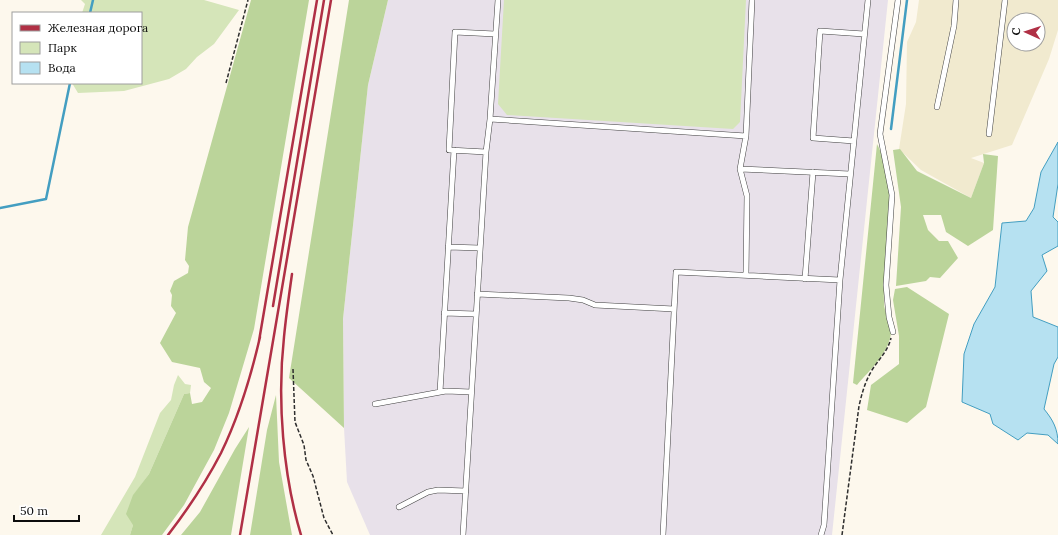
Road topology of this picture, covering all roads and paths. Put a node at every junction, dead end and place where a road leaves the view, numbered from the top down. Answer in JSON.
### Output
{"nodes":[{"id":1,"x":248,"y":0,"type":"edge"},
{"id":2,"x":498,"y":0,"type":"edge"},
{"id":3,"x":752,"y":0,"type":"edge"},
{"id":4,"x":868,"y":0,"type":"edge"},
{"id":5,"x":898,"y":0,"type":"edge"},
{"id":6,"x":956,"y":0,"type":"edge"},
{"id":7,"x":1005,"y":0,"type":"edge"},
{"id":8,"x":496,"y":34,"type":"junction"},
{"id":9,"x":864,"y":34,"type":"junction"},
{"id":10,"x":226,"y":83,"type":"dead end"},
{"id":11,"x":937,"y":107,"type":"dead end"},
{"id":12,"x":490,"y":119,"type":"junction"},
{"id":13,"x":989,"y":134,"type":"dead end"},
{"id":14,"x":746,"y":136,"type":"junction"},
{"id":15,"x":854,"y":141,"type":"junction"},
{"id":16,"x":454,"y":150,"type":"junction"},
{"id":17,"x":486,"y":152,"type":"junction"},
{"id":18,"x":740,"y":170,"type":"junction"},
{"id":19,"x":813,"y":172,"type":"junction"},
{"id":20,"x":850,"y":174,"type":"junction"},
{"id":21,"x":448,"y":247,"type":"junction"},
{"id":22,"x":480,"y":248,"type":"junction"},
{"id":23,"x":746,"y":275,"type":"junction"},
{"id":24,"x":805,"y":279,"type":"junction"},
{"id":25,"x":840,"y":280,"type":"junction"},
{"id":26,"x":478,"y":294,"type":"junction"},
{"id":27,"x":674,"y":308,"type":"junction"},
{"id":28,"x":444,"y":313,"type":"junction"},
{"id":29,"x":476,"y":314,"type":"junction"},
{"id":30,"x":893,"y":332,"type":"joint"},
{"id":31,"x":293,"y":369,"type":"dead end"},
{"id":32,"x":440,"y":392,"type":"junction"},
{"id":33,"x":471,"y":392,"type":"junction"},
{"id":34,"x":375,"y":404,"type":"dead end"},
{"id":35,"x":466,"y":491,"type":"junction"},
{"id":36,"x":399,"y":507,"type":"dead end"},
{"id":37,"x":333,"y":535,"type":"edge"},
{"id":38,"x":463,"y":535,"type":"edge"},
{"id":39,"x":663,"y":535,"type":"edge"},
{"id":40,"x":820,"y":535,"type":"edge"},
{"id":41,"x":842,"y":535,"type":"edge"}],
"edges":[{"from":1,"to":10,"type":"path"},
{"from":2,"to":8,"type":"lane"},
{"from":3,"to":14,"type":"lane"},
{"from":4,"to":9,"type":"lane"},
{"from":5,"to":30,"type":"lane"},
{"from":6,"to":11,"type":"lane"},
{"from":7,"to":13,"type":"lane"},
{"from":8,"to":12,"type":"lane"},
{"from":8,"to":16,"type":"lane"},
{"from":9,"to":15,"type":"lane"},
{"from":9,"to":15,"type":"lane"},
{"from":12,"to":14,"type":"lane"},
{"from":12,"to":17,"type":"lane"},
{"from":14,"to":18,"type":"lane"},
{"from":15,"to":20,"type":"lane"},
{"from":16,"to":17,"type":"lane"},
{"from":16,"to":21,"type":"lane"},
{"from":17,"to":22,"type":"lane"},
{"from":18,"to":19,"type":"lane"},
{"from":18,"to":23,"type":"lane"},
{"from":19,"to":20,"type":"lane"},
{"from":19,"to":24,"type":"lane"},
{"from":20,"to":25,"type":"lane"},
{"from":21,"to":22,"type":"lane"},
{"from":21,"to":28,"type":"lane"},
{"from":22,"to":26,"type":"lane"},
{"from":23,"to":24,"type":"lane"},
{"from":23,"to":27,"type":"lane"},
{"from":24,"to":25,"type":"lane"},
{"from":25,"to":40,"type":"lane"},
{"from":26,"to":27,"type":"lane"},
{"from":26,"to":29,"type":"lane"},
{"from":27,"to":39,"type":"lane"},
{"from":28,"to":29,"type":"lane"},
{"from":28,"to":32,"type":"lane"},
{"from":29,"to":33,"type":"lane"},
{"from":30,"to":41,"type":"path"},
{"from":31,"to":37,"type":"path"},
{"from":32,"to":33,"type":"lane"},
{"from":32,"to":34,"type":"lane"},
{"from":33,"to":35,"type":"lane"},
{"from":35,"to":36,"type":"lane"},
{"from":35,"to":38,"type":"lane"}]}
